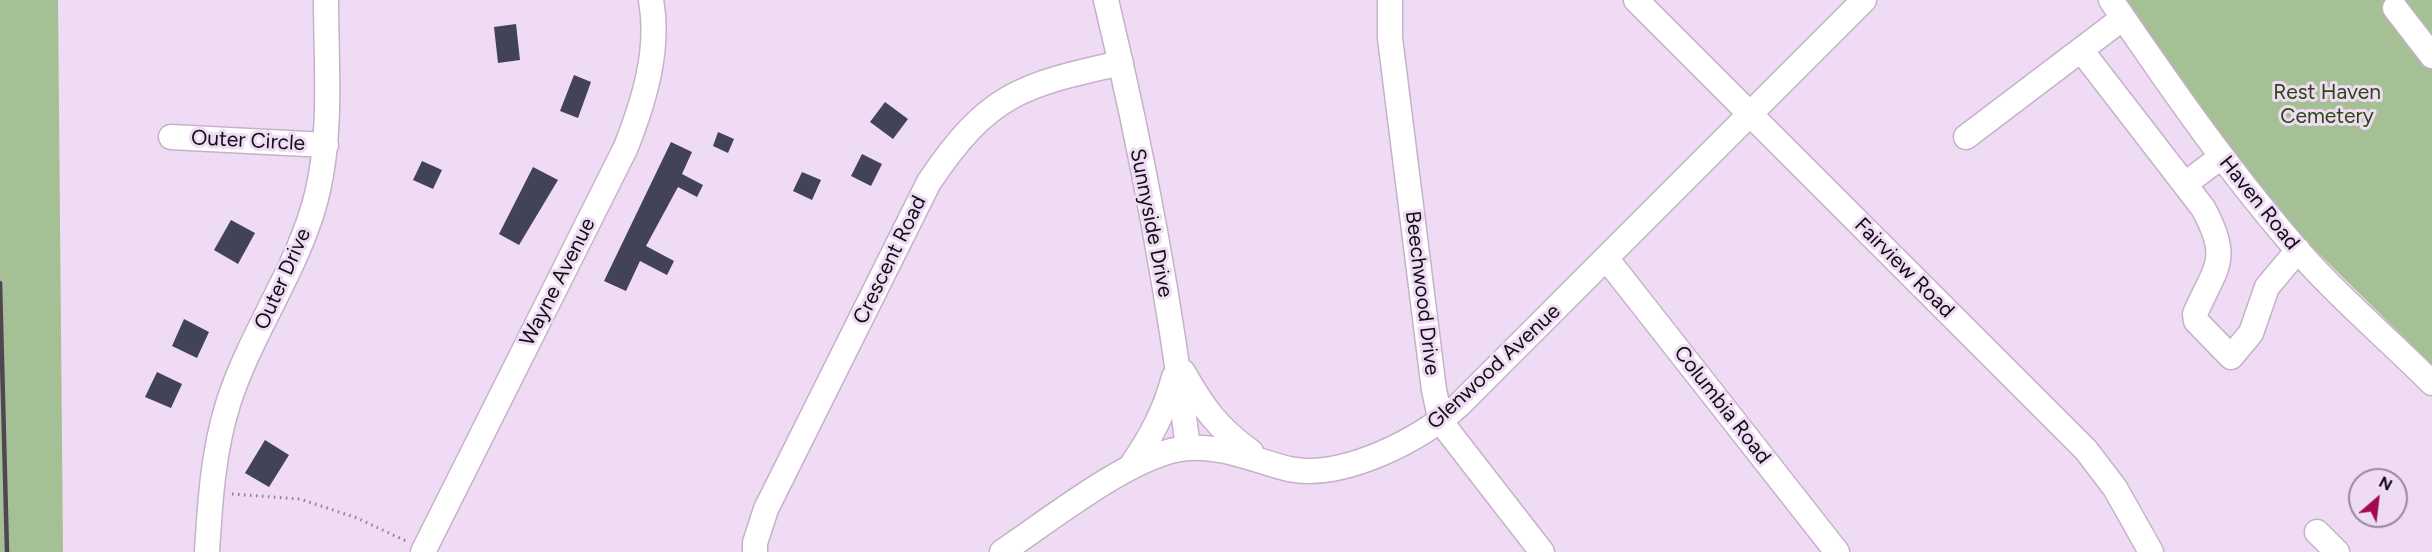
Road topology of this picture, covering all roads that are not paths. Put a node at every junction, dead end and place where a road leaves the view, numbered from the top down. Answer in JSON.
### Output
{"nodes":[{"id":1,"x":326,"y":0,"type":"edge"},
{"id":2,"x":651,"y":0,"type":"edge"},
{"id":3,"x":1106,"y":0,"type":"edge"},
{"id":4,"x":1390,"y":0,"type":"edge"},
{"id":5,"x":1636,"y":0,"type":"edge"},
{"id":6,"x":1864,"y":0,"type":"edge"},
{"id":7,"x":2399,"y":3,"type":"edge"},
{"id":8,"x":2117,"y":9,"type":"edge"},
{"id":9,"x":2081,"y":50,"type":"junction"},
{"id":10,"x":2432,"y":56,"type":"edge"},
{"id":11,"x":1121,"y":63,"type":"junction"},
{"id":12,"x":1750,"y":115,"type":"junction"},
{"id":13,"x":171,"y":137,"type":"dead end"},
{"id":14,"x":1966,"y":137,"type":"dead end"},
{"id":15,"x":326,"y":145,"type":"junction"},
{"id":16,"x":2221,"y":157,"type":"junction"},
{"id":17,"x":2185,"y":184,"type":"junction"},
{"id":18,"x":2298,"y":250,"type":"junction"},
{"id":19,"x":1606,"y":258,"type":"junction"},
{"id":20,"x":1177,"y":363,"type":"junction"},
{"id":21,"x":2431,"y":375,"type":"edge"},
{"id":22,"x":1441,"y":422,"type":"junction"},
{"id":23,"x":1188,"y":448,"type":"junction"},
{"id":24,"x":1263,"y":462,"type":"junction"},
{"id":25,"x":1131,"y":466,"type":"junction"},
{"id":26,"x":2317,"y":532,"type":"dead end"},
{"id":27,"x":424,"y":550,"type":"edge"},
{"id":28,"x":207,"y":552,"type":"edge"},
{"id":29,"x":755,"y":552,"type":"edge"},
{"id":30,"x":1002,"y":552,"type":"edge"},
{"id":31,"x":1542,"y":552,"type":"edge"},
{"id":32,"x":1837,"y":552,"type":"edge"},
{"id":33,"x":2151,"y":552,"type":"edge"},
{"id":34,"x":2337,"y":552,"type":"edge"}],
"edges":[{"from":1,"to":15,"type":"street","name":"Outer Drive"},
{"from":2,"to":27,"type":"street","name":"Wayne Avenue"},
{"from":3,"to":11,"type":"street","name":"Sunnyside Drive"},
{"from":4,"to":22,"type":"street","name":"Beechwood Drive"},
{"from":5,"to":12,"type":"street","name":"Fairview Road"},
{"from":6,"to":12,"type":"street","name":"Glenwood Avenue"},
{"from":7,"to":10,"type":"street"},
{"from":8,"to":9,"type":"street"},
{"from":8,"to":16,"type":"street","name":"Haven Road"},
{"from":9,"to":14,"type":"street"},
{"from":9,"to":17,"type":"street"},
{"from":11,"to":20,"type":"street","name":"Sunnyside Drive"},
{"from":11,"to":29,"type":"street","name":"Crescent Road"},
{"from":12,"to":19,"type":"street","name":"Glenwood Avenue"},
{"from":12,"to":33,"type":"street","name":"Fairview Road"},
{"from":13,"to":15,"type":"street","name":"Outer Circle"},
{"from":15,"to":28,"type":"street","name":"Outer Drive"},
{"from":16,"to":17,"type":"street"},
{"from":16,"to":18,"type":"street","name":"Haven Road"},
{"from":17,"to":18,"type":"street"},
{"from":18,"to":21,"type":"street","name":"Haven Road"},
{"from":19,"to":22,"type":"street","name":"Glenwood Avenue"},
{"from":19,"to":32,"type":"street","name":"Columbia Road"},
{"from":20,"to":23,"type":"street","name":"Sunnyside Drive"},
{"from":20,"to":24,"type":"street"},
{"from":20,"to":25,"type":"street"},
{"from":22,"to":24,"type":"street","name":"Glenwood Avenue"},
{"from":22,"to":31,"type":"street","name":"Beechwood Drive"},
{"from":23,"to":24,"type":"street","name":"Glenwood Avenue"},
{"from":23,"to":25,"type":"street","name":"Glenwood Avenue"},
{"from":25,"to":30,"type":"street","name":"Glenwood Avenue"},
{"from":26,"to":34,"type":"street"}]}
